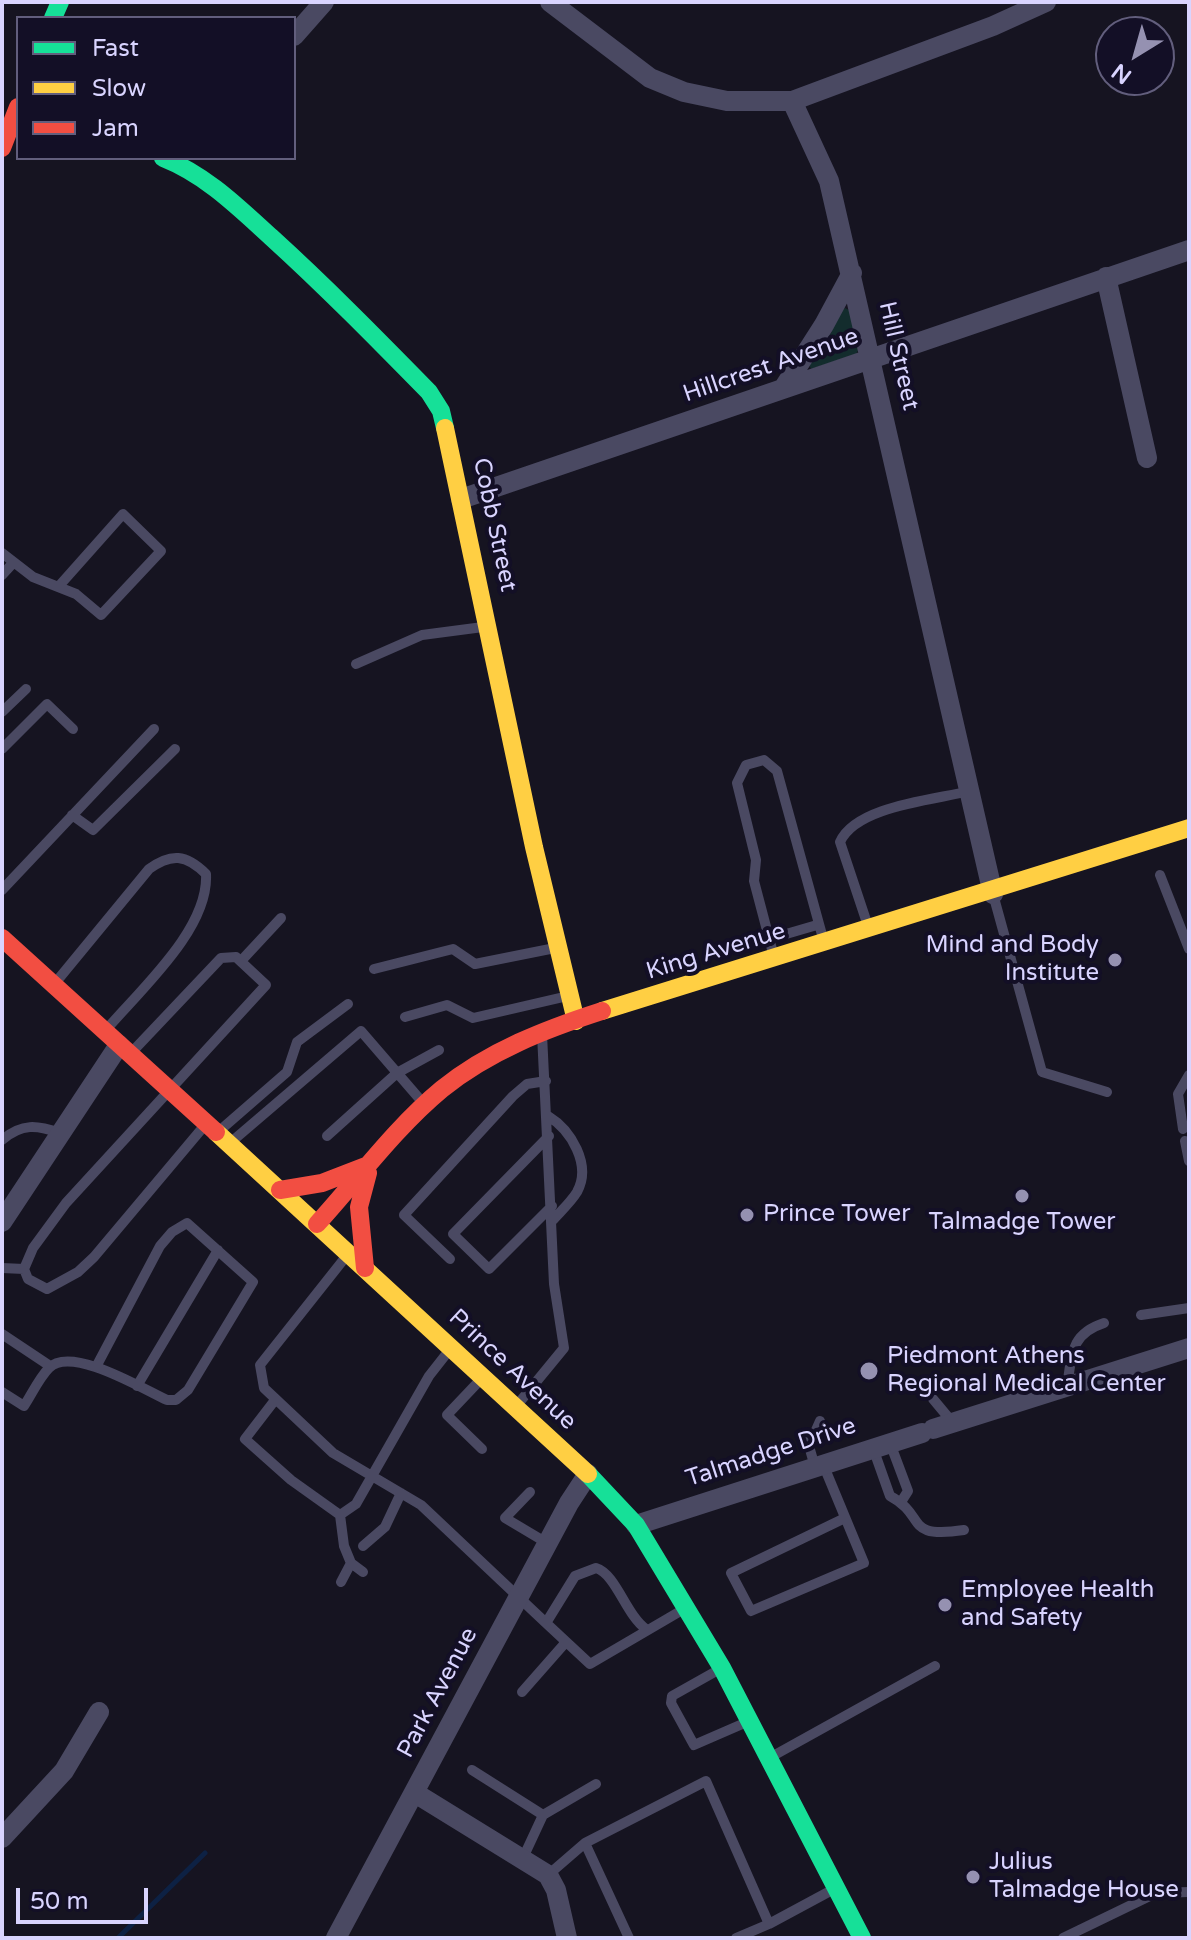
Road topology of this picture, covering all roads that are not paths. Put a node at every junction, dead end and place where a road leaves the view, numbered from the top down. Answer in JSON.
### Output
{"nodes":[{"id":1,"x":324,"y":2,"type":"edge"},
{"id":2,"x":550,"y":2,"type":"edge"},
{"id":3,"x":1046,"y":2,"type":"edge"},
{"id":4,"x":296,"y":34,"type":"edge"},
{"id":5,"x":792,"y":101,"type":"junction"},
{"id":6,"x":16,"y":112,"type":"edge"},
{"id":7,"x":2,"y":148,"type":"edge"},
{"id":8,"x":189,"y":163,"type":"edge"},
{"id":9,"x":1189,"y":250,"type":"edge"},
{"id":10,"x":852,"y":273,"type":"junction"},
{"id":11,"x":1106,"y":277,"type":"junction"},
{"id":12,"x":873,"y":358,"type":"junction"},
{"id":13,"x":783,"y":389,"type":"junction"},
{"id":14,"x":1147,"y":458,"type":"dead end"},
{"id":15,"x":461,"y":499,"type":"junction"},
{"id":16,"x":2,"y":553,"type":"edge"},
{"id":17,"x":13,"y":563,"type":"junction"},
{"id":18,"x":2,"y":575,"type":"edge"},
{"id":19,"x":59,"y":586,"type":"junction"},
{"id":20,"x":489,"y":626,"type":"junction"},
{"id":21,"x":356,"y":664,"type":"dead end"},
{"id":22,"x":26,"y":689,"type":"dead end"},
{"id":23,"x":2,"y":712,"type":"edge"},
{"id":24,"x":73,"y":729,"type":"dead end"},
{"id":25,"x":154,"y":729,"type":"dead end"},
{"id":26,"x":2,"y":749,"type":"edge"},
{"id":27,"x":175,"y":749,"type":"dead end"},
{"id":28,"x":970,"y":791,"type":"junction"},
{"id":29,"x":72,"y":815,"type":"junction"},
{"id":30,"x":1189,"y":828,"type":"edge"},
{"id":31,"x":1160,"y":875,"type":"dead end"},
{"id":32,"x":2,"y":890,"type":"edge"},
{"id":33,"x":993,"y":894,"type":"junction"},
{"id":34,"x":281,"y":918,"type":"dead end"},
{"id":35,"x":817,"y":925,"type":"junction"},
{"id":36,"x":869,"y":931,"type":"junction"},
{"id":37,"x":2,"y":938,"type":"edge"},
{"id":38,"x":769,"y":939,"type":"junction"},
{"id":39,"x":824,"y":944,"type":"junction"},
{"id":40,"x":558,"y":947,"type":"junction"},
{"id":41,"x":1189,"y":949,"type":"edge"},
{"id":42,"x":775,"y":959,"type":"junction"},
{"id":43,"x":241,"y":961,"type":"junction"},
{"id":44,"x":374,"y":969,"type":"dead end"},
{"id":45,"x":54,"y":985,"type":"junction"},
{"id":46,"x":570,"y":996,"type":"junction"},
{"id":47,"x":348,"y":1004,"type":"dead end"},
{"id":48,"x":405,"y":1017,"type":"dead end"},
{"id":49,"x":576,"y":1021,"type":"junction"},
{"id":50,"x":542,"y":1033,"type":"junction"},
{"id":51,"x":118,"y":1044,"type":"junction"},
{"id":52,"x":439,"y":1050,"type":"dead end"},
{"id":53,"x":397,"y":1073,"type":"junction"},
{"id":54,"x":1189,"y":1074,"type":"edge"},
{"id":55,"x":546,"y":1081,"type":"junction"},
{"id":56,"x":169,"y":1089,"type":"junction"},
{"id":57,"x":1107,"y":1092,"type":"dead end"},
{"id":58,"x":425,"y":1105,"type":"junction"},
{"id":59,"x":548,"y":1116,"type":"junction"},
{"id":60,"x":1183,"y":1129,"type":"dead end"},
{"id":61,"x":60,"y":1133,"type":"junction"},
{"id":62,"x":217,"y":1134,"type":"junction"},
{"id":63,"x":327,"y":1136,"type":"dead end"},
{"id":64,"x":549,"y":1136,"type":"junction"},
{"id":65,"x":2,"y":1140,"type":"edge"},
{"id":66,"x":1185,"y":1141,"type":"dead end"},
{"id":67,"x":1189,"y":1161,"type":"edge"},
{"id":68,"x":371,"y":1165,"type":"junction"},
{"id":69,"x":280,"y":1190,"type":"junction"},
{"id":70,"x":552,"y":1206,"type":"junction"},
{"id":71,"x":6,"y":1208,"type":"edge"},
{"id":72,"x":552,"y":1221,"type":"junction"},
{"id":73,"x":317,"y":1224,"type":"junction"},
{"id":74,"x":218,"y":1250,"type":"junction"},
{"id":75,"x":348,"y":1253,"type":"junction"},
{"id":76,"x":450,"y":1259,"type":"dead end"},
{"id":77,"x":2,"y":1268,"type":"edge"},
{"id":78,"x":365,"y":1268,"type":"junction"},
{"id":79,"x":24,"y":1269,"type":"junction"},
{"id":80,"x":1189,"y":1308,"type":"edge"},
{"id":81,"x":1141,"y":1315,"type":"dead end"},
{"id":82,"x":1104,"y":1323,"type":"dead end"},
{"id":83,"x":2,"y":1334,"type":"edge"},
{"id":84,"x":452,"y":1347,"type":"junction"},
{"id":85,"x":1189,"y":1348,"type":"edge"},
{"id":86,"x":50,"y":1366,"type":"junction"},
{"id":87,"x":96,"y":1367,"type":"junction"},
{"id":88,"x":484,"y":1375,"type":"junction"},
{"id":89,"x":137,"y":1386,"type":"junction"},
{"id":90,"x":1067,"y":1387,"type":"junction"},
{"id":91,"x":2,"y":1392,"type":"edge"},
{"id":92,"x":933,"y":1399,"type":"dead end"},
{"id":93,"x":275,"y":1400,"type":"junction"},
{"id":94,"x":516,"y":1406,"type":"junction"},
{"id":95,"x":820,"y":1421,"type":"dead end"},
{"id":96,"x":953,"y":1423,"type":"junction"},
{"id":97,"x":882,"y":1445,"type":"junction"},
{"id":98,"x":482,"y":1449,"type":"dead end"},
{"id":99,"x":819,"y":1465,"type":"junction"},
{"id":100,"x":588,"y":1474,"type":"junction"},
{"id":101,"x":371,"y":1476,"type":"junction"},
{"id":102,"x":530,"y":1492,"type":"dead end"},
{"id":103,"x":401,"y":1493,"type":"junction"},
{"id":104,"x":901,"y":1502,"type":"junction"},
{"id":105,"x":340,"y":1515,"type":"junction"},
{"id":106,"x":845,"y":1518,"type":"junction"},
{"id":107,"x":636,"y":1525,"type":"junction"},
{"id":108,"x":964,"y":1530,"type":"dead end"},
{"id":109,"x":547,"y":1543,"type":"junction"},
{"id":110,"x":363,"y":1546,"type":"dead end"},
{"id":111,"x":351,"y":1563,"type":"junction"},
{"id":112,"x":363,"y":1572,"type":"dead end"},
{"id":113,"x":341,"y":1582,"type":"dead end"},
{"id":114,"x":518,"y":1598,"type":"junction"},
{"id":115,"x":688,"y":1607,"type":"junction"},
{"id":116,"x":546,"y":1623,"type":"junction"},
{"id":117,"x":646,"y":1629,"type":"junction"},
{"id":118,"x":566,"y":1642,"type":"junction"},
{"id":119,"x":935,"y":1666,"type":"dead end"},
{"id":120,"x":722,"y":1668,"type":"junction"},
{"id":121,"x":522,"y":1692,"type":"dead end"},
{"id":122,"x":99,"y":1712,"type":"dead end"},
{"id":123,"x":750,"y":1720,"type":"junction"},
{"id":124,"x":770,"y":1758,"type":"junction"},
{"id":125,"x":472,"y":1770,"type":"dead end"},
{"id":126,"x":596,"y":1784,"type":"dead end"},
{"id":127,"x":415,"y":1793,"type":"junction"},
{"id":128,"x":543,"y":1815,"type":"junction"},
{"id":129,"x":2,"y":1838,"type":"edge"},
{"id":130,"x":585,"y":1843,"type":"junction"},
{"id":131,"x":523,"y":1858,"type":"junction"},
{"id":132,"x":548,"y":1875,"type":"junction"},
{"id":133,"x":836,"y":1888,"type":"junction"},
{"id":134,"x":1189,"y":1892,"type":"edge"},
{"id":135,"x":769,"y":1924,"type":"junction"},
{"id":136,"x":336,"y":1938,"type":"edge"},
{"id":137,"x":567,"y":1938,"type":"edge"},
{"id":138,"x":629,"y":1938,"type":"edge"},
{"id":139,"x":736,"y":1938,"type":"edge"},
{"id":140,"x":862,"y":1938,"type":"edge"},
{"id":141,"x":1063,"y":1938,"type":"edge"}],
"edges":[{"from":1,"to":4,"type":"street"},
{"from":2,"to":5,"type":"street"},
{"from":3,"to":5,"type":"street"},
{"from":5,"to":10,"type":"street","name":"Hill Street"},
{"from":6,"to":7,"type":"street"},
{"from":8,"to":15,"type":"street","name":"Cobb Street"},
{"from":9,"to":11,"type":"street","name":"Hillcrest Avenue"},
{"from":10,"to":12,"type":"street","name":"Hill Street"},
{"from":10,"to":13,"type":"street"},
{"from":11,"to":12,"type":"street","name":"Hillcrest Avenue"},
{"from":11,"to":14,"type":"street"},
{"from":12,"to":13,"type":"street","name":"Hillcrest Avenue"},
{"from":12,"to":28,"type":"street","name":"Hill Street"},
{"from":13,"to":15,"type":"street","name":"Hillcrest Avenue"},
{"from":15,"to":20,"type":"street","name":"Cobb Street"},
{"from":16,"to":17,"type":"lane"},
{"from":17,"to":18,"type":"lane"},
{"from":17,"to":19,"type":"lane"},
{"from":19,"to":19,"type":"lane"},
{"from":20,"to":21,"type":"lane"},
{"from":20,"to":40,"type":"street","name":"Cobb Street"},
{"from":22,"to":23,"type":"lane"},
{"from":24,"to":26,"type":"lane"},
{"from":25,"to":29,"type":"lane"},
{"from":27,"to":29,"type":"lane"},
{"from":28,"to":33,"type":"street","name":"Hill Street"},
{"from":28,"to":36,"type":"lane"},
{"from":29,"to":32,"type":"lane"},
{"from":30,"to":33,"type":"street","name":"King Avenue"},
{"from":31,"to":41,"type":"lane"},
{"from":33,"to":36,"type":"street","name":"King Avenue"},
{"from":33,"to":57,"type":"lane"},
{"from":34,"to":43,"type":"lane"},
{"from":35,"to":38,"type":"lane"},
{"from":35,"to":38,"type":"lane"},
{"from":35,"to":39,"type":"lane"},
{"from":36,"to":39,"type":"street","name":"King Avenue"},
{"from":37,"to":45,"type":"street","name":"Prince Avenue"},
{"from":38,"to":42,"type":"lane"},
{"from":39,"to":42,"type":"street","name":"King Avenue"},
{"from":40,"to":44,"type":"lane"},
{"from":40,"to":46,"type":"street","name":"Cobb Street"},
{"from":42,"to":49,"type":"street","name":"King Avenue"},
{"from":43,"to":51,"type":"lane"},
{"from":43,"to":56,"type":"lane"},
{"from":45,"to":51,"type":"street","name":"Prince Avenue"},
{"from":45,"to":51,"type":"lane"},
{"from":46,"to":48,"type":"lane"},
{"from":46,"to":49,"type":"street","name":"Cobb Street"},
{"from":47,"to":62,"type":"lane"},
{"from":49,"to":50,"type":"street","name":"King Avenue"},
{"from":50,"to":55,"type":"lane"},
{"from":50,"to":58,"type":"street","name":"King Avenue"},
{"from":51,"to":56,"type":"street","name":"Prince Avenue"},
{"from":51,"to":61,"type":"street"},
{"from":52,"to":53,"type":"lane"},
{"from":53,"to":58,"type":"lane"},
{"from":53,"to":62,"type":"lane"},
{"from":53,"to":63,"type":"lane"},
{"from":54,"to":60,"type":"lane"},
{"from":55,"to":59,"type":"lane"},
{"from":55,"to":76,"type":"lane"},
{"from":56,"to":62,"type":"street","name":"Prince Avenue"},
{"from":56,"to":79,"type":"lane"},
{"from":58,"to":68,"type":"street","name":"King Avenue"},
{"from":59,"to":64,"type":"lane"},
{"from":59,"to":72,"type":"lane"},
{"from":61,"to":65,"type":"lane"},
{"from":61,"to":71,"type":"street"},
{"from":62,"to":69,"type":"street","name":"Prince Avenue"},
{"from":62,"to":79,"type":"lane"},
{"from":64,"to":70,"type":"lane"},
{"from":64,"to":70,"type":"lane"},
{"from":66,"to":67,"type":"lane"},
{"from":68,"to":69,"type":"street"},
{"from":68,"to":73,"type":"street","name":"King Avenue"},
{"from":68,"to":78,"type":"street"},
{"from":69,"to":73,"type":"street","name":"Prince Avenue"},
{"from":70,"to":72,"type":"lane"},
{"from":72,"to":94,"type":"lane"},
{"from":73,"to":75,"type":"street","name":"Prince Avenue"},
{"from":74,"to":87,"type":"lane"},
{"from":74,"to":89,"type":"lane"},
{"from":74,"to":89,"type":"lane"},
{"from":75,"to":78,"type":"street","name":"Prince Avenue"},
{"from":75,"to":93,"type":"lane"},
{"from":77,"to":79,"type":"lane"},
{"from":78,"to":84,"type":"street","name":"Prince Avenue"},
{"from":80,"to":81,"type":"lane"},
{"from":82,"to":90,"type":"lane"},
{"from":83,"to":86,"type":"lane"},
{"from":84,"to":88,"type":"street","name":"Prince Avenue"},
{"from":84,"to":101,"type":"lane"},
{"from":85,"to":90,"type":"street","name":"Talmadge Drive"},
{"from":86,"to":87,"type":"lane"},
{"from":86,"to":91,"type":"lane"},
{"from":87,"to":89,"type":"lane"},
{"from":88,"to":94,"type":"street","name":"Prince Avenue"},
{"from":88,"to":98,"type":"lane"},
{"from":90,"to":96,"type":"street","name":"Talmadge Drive"},
{"from":92,"to":96,"type":"lane"},
{"from":93,"to":101,"type":"lane"},
{"from":93,"to":105,"type":"lane"},
{"from":94,"to":100,"type":"street","name":"Prince Avenue"},
{"from":95,"to":99,"type":"lane"},
{"from":96,"to":97,"type":"street","name":"Talmadge Drive"},
{"from":97,"to":99,"type":"street","name":"Talmadge Drive"},
{"from":97,"to":104,"type":"lane"},
{"from":97,"to":104,"type":"lane"},
{"from":99,"to":106,"type":"lane"},
{"from":99,"to":107,"type":"street","name":"Talmadge Drive"},
{"from":100,"to":107,"type":"street","name":"Prince Avenue"},
{"from":100,"to":109,"type":"street","name":"Park Avenue"},
{"from":101,"to":103,"type":"lane"},
{"from":101,"to":105,"type":"lane"},
{"from":102,"to":109,"type":"lane"},
{"from":103,"to":110,"type":"lane"},
{"from":103,"to":114,"type":"lane"},
{"from":104,"to":108,"type":"lane"},
{"from":105,"to":111,"type":"lane"},
{"from":106,"to":106,"type":"lane"},
{"from":107,"to":115,"type":"street","name":"Prince Avenue"},
{"from":109,"to":114,"type":"street","name":"Park Avenue"},
{"from":111,"to":112,"type":"lane"},
{"from":111,"to":113,"type":"lane"},
{"from":114,"to":116,"type":"lane"},
{"from":114,"to":127,"type":"street","name":"Park Avenue"},
{"from":115,"to":117,"type":"lane"},
{"from":115,"to":120,"type":"street","name":"Prince Avenue"},
{"from":116,"to":117,"type":"lane"},
{"from":116,"to":118,"type":"lane"},
{"from":117,"to":118,"type":"lane"},
{"from":118,"to":121,"type":"lane"},
{"from":119,"to":124,"type":"lane"},
{"from":120,"to":123,"type":"street","name":"Prince Avenue"},
{"from":120,"to":123,"type":"lane"},
{"from":122,"to":129,"type":"street"},
{"from":123,"to":124,"type":"street","name":"Prince Avenue"},
{"from":124,"to":133,"type":"street","name":"Prince Avenue"},
{"from":125,"to":128,"type":"lane"},
{"from":126,"to":128,"type":"lane"},
{"from":127,"to":131,"type":"street"},
{"from":127,"to":136,"type":"street","name":"Park Avenue"},
{"from":128,"to":131,"type":"lane"},
{"from":130,"to":132,"type":"lane"},
{"from":130,"to":135,"type":"lane"},
{"from":130,"to":138,"type":"lane"},
{"from":131,"to":132,"type":"street"},
{"from":132,"to":137,"type":"street"},
{"from":133,"to":135,"type":"lane"},
{"from":133,"to":140,"type":"street","name":"Prince Avenue"},
{"from":134,"to":141,"type":"lane"},
{"from":135,"to":139,"type":"lane"}]}
